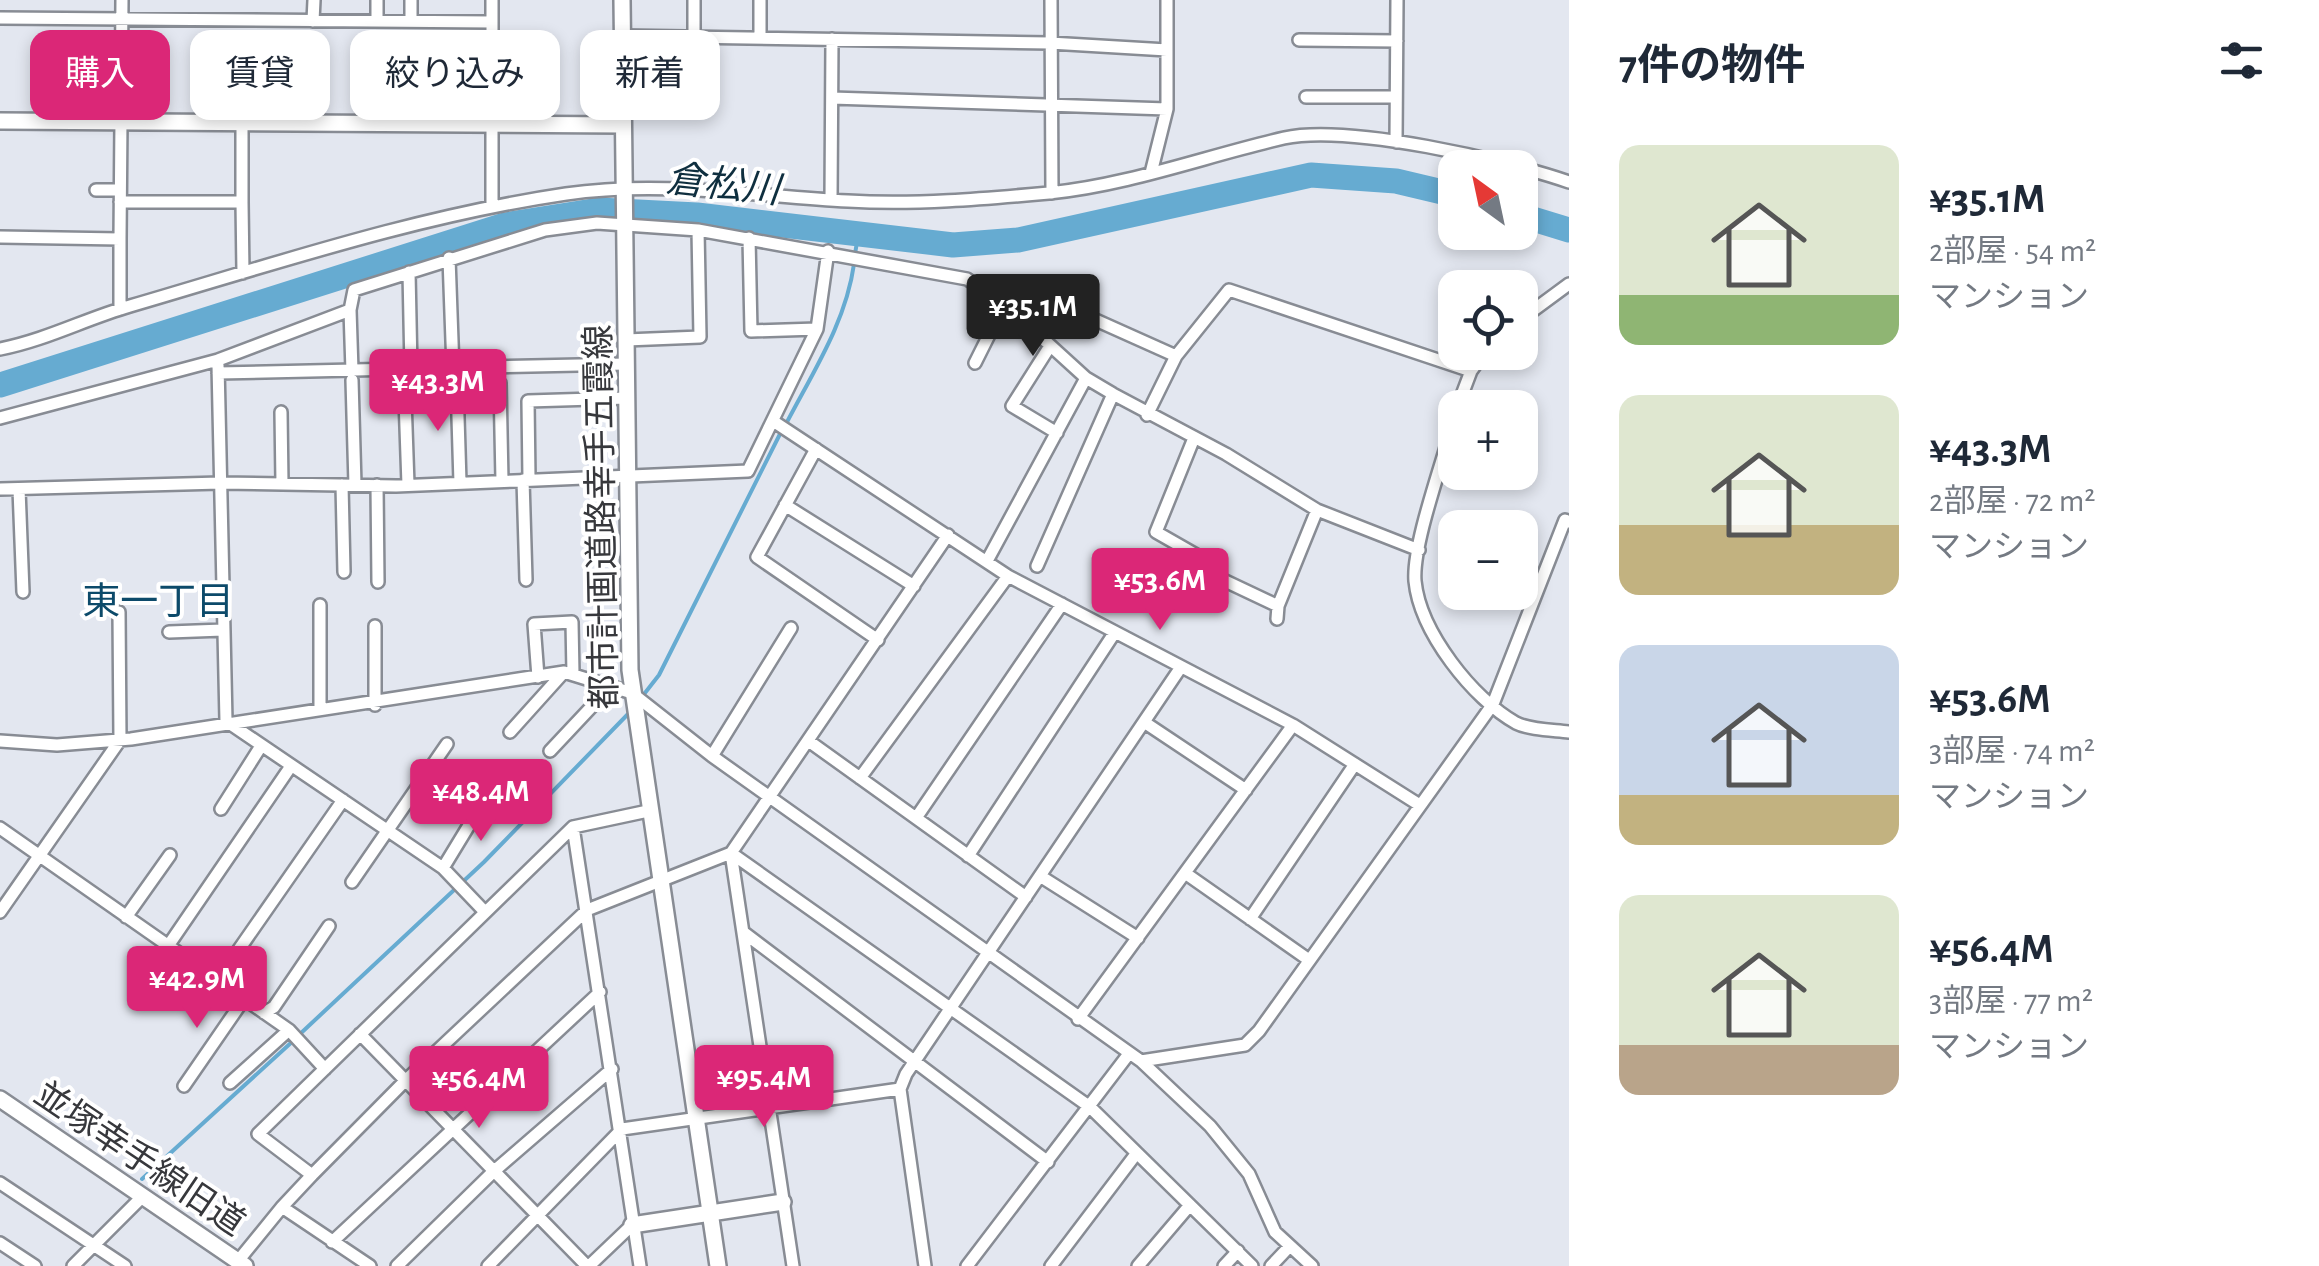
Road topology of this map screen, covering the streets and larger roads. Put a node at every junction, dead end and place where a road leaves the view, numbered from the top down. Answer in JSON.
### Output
{"nodes":[{"id":1,"x":122,"y":0,"type":"edge"},
{"id":2,"x":314,"y":0,"type":"edge"},
{"id":3,"x":376,"y":0,"type":"edge"},
{"id":4,"x":411,"y":0,"type":"edge"},
{"id":5,"x":492,"y":0,"type":"edge"},
{"id":6,"x":622,"y":0,"type":"edge"},
{"id":7,"x":694,"y":0,"type":"edge"},
{"id":8,"x":760,"y":0,"type":"edge"},
{"id":9,"x":1050,"y":0,"type":"edge"},
{"id":10,"x":1168,"y":0,"type":"edge"},
{"id":11,"x":1397,"y":0,"type":"edge"},
{"id":12,"x":0,"y":18,"type":"edge"},
{"id":13,"x":122,"y":19,"type":"junction"},
{"id":14,"x":313,"y":21,"type":"junction"},
{"id":15,"x":376,"y":21,"type":"junction"},
{"id":16,"x":411,"y":21,"type":"junction"},
{"id":17,"x":491,"y":22,"type":"junction"},
{"id":18,"x":623,"y":30,"type":"edge"},
{"id":19,"x":694,"y":30,"type":"edge"},
{"id":20,"x":720,"y":37,"type":"edge"},
{"id":21,"x":760,"y":38,"type":"junction"},
{"id":22,"x":832,"y":40,"type":"junction"},
{"id":23,"x":1299,"y":40,"type":"dead end"},
{"id":24,"x":1397,"y":41,"type":"junction"},
{"id":25,"x":1050,"y":43,"type":"junction"},
{"id":26,"x":1168,"y":50,"type":"junction"},
{"id":27,"x":1306,"y":97,"type":"dead end"},
{"id":28,"x":1396,"y":97,"type":"junction"},
{"id":29,"x":832,"y":98,"type":"junction"},
{"id":30,"x":1051,"y":107,"type":"junction"},
{"id":31,"x":1167,"y":109,"type":"junction"},
{"id":32,"x":623,"y":120,"type":"edge"},
{"id":33,"x":0,"y":121,"type":"edge"},
{"id":34,"x":120,"y":122,"type":"junction"},
{"id":35,"x":242,"y":124,"type":"junction"},
{"id":36,"x":491,"y":125,"type":"junction"},
{"id":37,"x":623,"y":125,"type":"junction"},
{"id":38,"x":1396,"y":142,"type":"junction"},
{"id":39,"x":1151,"y":173,"type":"junction"},
{"id":40,"x":1569,"y":182,"type":"edge"},
{"id":41,"x":96,"y":190,"type":"dead end"},
{"id":42,"x":624,"y":191,"type":"junction"},
{"id":43,"x":1052,"y":192,"type":"junction"},
{"id":44,"x":120,"y":196,"type":"junction"},
{"id":45,"x":832,"y":200,"type":"junction"},
{"id":46,"x":242,"y":202,"type":"junction"},
{"id":47,"x":492,"y":206,"type":"junction"},
{"id":48,"x":625,"y":222,"type":"junction"},
{"id":49,"x":698,"y":230,"type":"junction"},
{"id":50,"x":0,"y":237,"type":"edge"},
{"id":51,"x":120,"y":238,"type":"junction"},
{"id":52,"x":749,"y":238,"type":"junction"},
{"id":53,"x":828,"y":251,"type":"junction"},
{"id":54,"x":450,"y":258,"type":"junction"},
{"id":55,"x":409,"y":272,"type":"junction"},
{"id":56,"x":243,"y":273,"type":"junction"},
{"id":57,"x":1569,"y":284,"type":"edge"},
{"id":58,"x":1004,"y":305,"type":"junction"},
{"id":59,"x":1538,"y":307,"type":"edge"},
{"id":60,"x":120,"y":309,"type":"junction"},
{"id":61,"x":350,"y":310,"type":"junction"},
{"id":62,"x":1023,"y":321,"type":"junction"},
{"id":63,"x":817,"y":329,"type":"junction"},
{"id":64,"x":626,"y":340,"type":"junction"},
{"id":65,"x":1050,"y":346,"type":"junction"},
{"id":66,"x":0,"y":348,"type":"edge"},
{"id":67,"x":1176,"y":356,"type":"junction"},
{"id":68,"x":975,"y":362,"type":"dead end"},
{"id":69,"x":626,"y":364,"type":"junction"},
{"id":70,"x":218,"y":366,"type":"junction"},
{"id":71,"x":453,"y":369,"type":"junction"},
{"id":72,"x":407,"y":370,"type":"junction"},
{"id":73,"x":1471,"y":371,"type":"joint"},
{"id":74,"x":352,"y":376,"type":"junction"},
{"id":75,"x":1086,"y":378,"type":"junction"},
{"id":76,"x":500,"y":383,"type":"dead end"},
{"id":77,"x":457,"y":384,"type":"dead end"},
{"id":78,"x":1464,"y":390,"type":"edge"},
{"id":79,"x":1113,"y":394,"type":"junction"},
{"id":80,"x":627,"y":398,"type":"junction"},
{"id":81,"x":280,"y":412,"type":"dead end"},
{"id":82,"x":1147,"y":415,"type":"junction"},
{"id":83,"x":0,"y":418,"type":"edge"},
{"id":84,"x":772,"y":421,"type":"junction"},
{"id":85,"x":1057,"y":433,"type":"junction"},
{"id":86,"x":1194,"y":438,"type":"junction"},
{"id":87,"x":816,"y":449,"type":"junction"},
{"id":88,"x":628,"y":474,"type":"junction"},
{"id":89,"x":526,"y":479,"type":"junction"},
{"id":90,"x":1438,"y":479,"type":"edge"},
{"id":91,"x":502,"y":481,"type":"junction"},
{"id":92,"x":220,"y":483,"type":"junction"},
{"id":93,"x":460,"y":483,"type":"junction"},
{"id":94,"x":282,"y":484,"type":"junction"},
{"id":95,"x":349,"y":485,"type":"junction"},
{"id":96,"x":408,"y":485,"type":"junction"},
{"id":97,"x":378,"y":486,"type":"junction"},
{"id":98,"x":0,"y":489,"type":"edge"},
{"id":99,"x":19,"y":489,"type":"junction"},
{"id":100,"x":786,"y":505,"type":"junction"},
{"id":101,"x":1316,"y":510,"type":"junction"},
{"id":102,"x":1569,"y":522,"type":"edge"},
{"id":103,"x":948,"y":535,"type":"junction"},
{"id":104,"x":1419,"y":550,"type":"junction"},
{"id":105,"x":987,"y":562,"type":"junction"},
{"id":106,"x":1037,"y":566,"type":"dead end"},
{"id":107,"x":344,"y":572,"type":"dead end"},
{"id":108,"x":1008,"y":576,"type":"junction"},
{"id":109,"x":526,"y":580,"type":"dead end"},
{"id":110,"x":378,"y":582,"type":"dead end"},
{"id":111,"x":914,"y":586,"type":"junction"},
{"id":112,"x":23,"y":592,"type":"dead end"},
{"id":113,"x":1062,"y":604,"type":"junction"},
{"id":114,"x":320,"y":605,"type":"dead end"},
{"id":115,"x":118,"y":612,"type":"dead end"},
{"id":116,"x":375,"y":626,"type":"dead end"},
{"id":117,"x":791,"y":628,"type":"dead end"},
{"id":118,"x":223,"y":630,"type":"junction"},
{"id":119,"x":169,"y":632,"type":"dead end"},
{"id":120,"x":1115,"y":632,"type":"junction"},
{"id":121,"x":878,"y":640,"type":"junction"},
{"id":122,"x":1182,"y":667,"type":"junction"},
{"id":123,"x":568,"y":673,"type":"junction"},
{"id":124,"x":538,"y":677,"type":"junction"},
{"id":125,"x":611,"y":686,"type":"junction"},
{"id":126,"x":632,"y":693,"type":"junction"},
{"id":127,"x":376,"y":704,"type":"junction"},
{"id":128,"x":1493,"y":704,"type":"junction"},
{"id":129,"x":320,"y":709,"type":"junction"},
{"id":130,"x":226,"y":721,"type":"junction"},
{"id":131,"x":1144,"y":722,"type":"junction"},
{"id":132,"x":1293,"y":726,"type":"junction"},
{"id":133,"x":510,"y":732,"type":"dead end"},
{"id":134,"x":1569,"y":732,"type":"edge"},
{"id":135,"x":120,"y":740,"type":"junction"},
{"id":136,"x":0,"y":741,"type":"edge"},
{"id":137,"x":810,"y":742,"type":"junction"},
{"id":138,"x":447,"y":744,"type":"dead end"},
{"id":139,"x":261,"y":746,"type":"junction"},
{"id":140,"x":550,"y":751,"type":"dead end"},
{"id":141,"x":712,"y":756,"type":"junction"},
{"id":142,"x":1355,"y":764,"type":"junction"},
{"id":143,"x":291,"y":766,"type":"junction"},
{"id":144,"x":860,"y":778,"type":"junction"},
{"id":145,"x":1246,"y":790,"type":"junction"},
{"id":146,"x":772,"y":797,"type":"junction"},
{"id":147,"x":485,"y":799,"type":"dead end"},
{"id":148,"x":344,"y":800,"type":"junction"},
{"id":149,"x":1418,"y":804,"type":"junction"},
{"id":150,"x":221,"y":809,"type":"dead end"},
{"id":151,"x":648,"y":811,"type":"junction"},
{"id":152,"x":916,"y":818,"type":"junction"},
{"id":153,"x":573,"y":827,"type":"junction"},
{"id":154,"x":0,"y":828,"type":"edge"},
{"id":155,"x":386,"y":830,"type":"junction"},
{"id":156,"x":730,"y":852,"type":"junction"},
{"id":157,"x":170,"y":854,"type":"dead end"},
{"id":158,"x":39,"y":856,"type":"junction"},
{"id":159,"x":968,"y":856,"type":"junction"},
{"id":160,"x":443,"y":868,"type":"junction"},
{"id":161,"x":1185,"y":873,"type":"junction"},
{"id":162,"x":1040,"y":876,"type":"junction"},
{"id":163,"x":660,"y":880,"type":"junction"},
{"id":164,"x":352,"y":882,"type":"dead end"},
{"id":165,"x":1026,"y":897,"type":"junction"},
{"id":166,"x":587,"y":910,"type":"junction"},
{"id":167,"x":0,"y":912,"type":"edge"},
{"id":168,"x":485,"y":912,"type":"junction"},
{"id":169,"x":126,"y":916,"type":"junction"},
{"id":170,"x":1250,"y":919,"type":"junction"},
{"id":171,"x":329,"y":926,"type":"dead end"},
{"id":172,"x":742,"y":932,"type":"junction"},
{"id":173,"x":1138,"y":938,"type":"junction"},
{"id":174,"x":168,"y":946,"type":"junction"},
{"id":175,"x":988,"y":954,"type":"junction"},
{"id":176,"x":1309,"y":960,"type":"junction"},
{"id":177,"x":217,"y":981,"type":"junction"},
{"id":178,"x":600,"y":992,"type":"junction"},
{"id":179,"x":244,"y":999,"type":"junction"},
{"id":180,"x":949,"y":1010,"type":"junction"},
{"id":181,"x":264,"y":1013,"type":"junction"},
{"id":182,"x":1078,"y":1019,"type":"junction"},
{"id":183,"x":289,"y":1030,"type":"junction"},
{"id":184,"x":360,"y":1034,"type":"junction"},
{"id":185,"x":1134,"y":1058,"type":"junction"},
{"id":186,"x":914,"y":1062,"type":"junction"},
{"id":187,"x":324,"y":1069,"type":"junction"},
{"id":188,"x":612,"y":1069,"type":"junction"},
{"id":189,"x":405,"y":1080,"type":"junction"},
{"id":190,"x":230,"y":1083,"type":"dead end"},
{"id":191,"x":184,"y":1086,"type":"dead end"},
{"id":192,"x":900,"y":1089,"type":"junction"},
{"id":193,"x":0,"y":1099,"type":"edge"},
{"id":194,"x":1090,"y":1107,"type":"junction"},
{"id":195,"x":769,"y":1108,"type":"junction"},
{"id":196,"x":696,"y":1118,"type":"junction"},
{"id":197,"x":450,"y":1128,"type":"junction"},
{"id":198,"x":622,"y":1129,"type":"junction"},
{"id":199,"x":1136,"y":1154,"type":"junction"},
{"id":200,"x":1048,"y":1162,"type":"junction"},
{"id":201,"x":493,"y":1172,"type":"junction"},
{"id":202,"x":312,"y":1175,"type":"junction"},
{"id":203,"x":0,"y":1183,"type":"edge"},
{"id":204,"x":143,"y":1196,"type":"junction"},
{"id":205,"x":783,"y":1202,"type":"junction"},
{"id":206,"x":282,"y":1206,"type":"junction"},
{"id":207,"x":1190,"y":1206,"type":"junction"},
{"id":208,"x":710,"y":1212,"type":"junction"},
{"id":209,"x":536,"y":1218,"type":"junction"},
{"id":210,"x":632,"y":1224,"type":"junction"},
{"id":211,"x":332,"y":1242,"type":"junction"},
{"id":212,"x":0,"y":1243,"type":"edge"},
{"id":213,"x":94,"y":1246,"type":"junction"},
{"id":214,"x":1288,"y":1248,"type":"junction"},
{"id":215,"x":1238,"y":1251,"type":"junction"},
{"id":216,"x":242,"y":1264,"type":"edge"},
{"id":217,"x":35,"y":1266,"type":"edge"},
{"id":218,"x":72,"y":1266,"type":"edge"},
{"id":219,"x":125,"y":1266,"type":"edge"},
{"id":220,"x":370,"y":1266,"type":"edge"},
{"id":221,"x":398,"y":1266,"type":"edge"},
{"id":222,"x":488,"y":1266,"type":"edge"},
{"id":223,"x":588,"y":1266,"type":"edge"},
{"id":224,"x":640,"y":1266,"type":"edge"},
{"id":225,"x":718,"y":1266,"type":"edge"},
{"id":226,"x":793,"y":1266,"type":"edge"},
{"id":227,"x":926,"y":1266,"type":"edge"},
{"id":228,"x":967,"y":1266,"type":"edge"},
{"id":229,"x":1052,"y":1266,"type":"edge"},
{"id":230,"x":1138,"y":1266,"type":"edge"},
{"id":231,"x":1224,"y":1266,"type":"edge"},
{"id":232,"x":1252,"y":1266,"type":"edge"},
{"id":233,"x":1272,"y":1266,"type":"edge"},
{"id":234,"x":1312,"y":1266,"type":"edge"}],
"edges":[{"from":1,"to":13,"type":"street"},
{"from":2,"to":14,"type":"street"},
{"from":3,"to":15,"type":"street"},
{"from":4,"to":16,"type":"street"},
{"from":5,"to":17,"type":"street"},
{"from":6,"to":18,"type":"street","name":"都市計画道路幸手五霞線"},
{"from":7,"to":19,"type":"street"},
{"from":8,"to":21,"type":"street"},
{"from":9,"to":25,"type":"street"},
{"from":10,"to":26,"type":"street"},
{"from":11,"to":24,"type":"street"},
{"from":12,"to":13,"type":"street"},
{"from":13,"to":14,"type":"street"},
{"from":13,"to":34,"type":"street"},
{"from":14,"to":15,"type":"street"},
{"from":15,"to":16,"type":"street"},
{"from":16,"to":17,"type":"street"},
{"from":17,"to":36,"type":"street"},
{"from":20,"to":21,"type":"street"},
{"from":21,"to":22,"type":"street"},
{"from":22,"to":25,"type":"street"},
{"from":22,"to":29,"type":"street"},
{"from":23,"to":24,"type":"street"},
{"from":24,"to":28,"type":"street"},
{"from":25,"to":26,"type":"street"},
{"from":25,"to":30,"type":"street"},
{"from":26,"to":31,"type":"street"},
{"from":27,"to":28,"type":"street"},
{"from":28,"to":38,"type":"street"},
{"from":29,"to":30,"type":"street"},
{"from":29,"to":45,"type":"street"},
{"from":30,"to":31,"type":"street"},
{"from":30,"to":43,"type":"street"},
{"from":31,"to":39,"type":"street"},
{"from":32,"to":37,"type":"street","name":"都市計画道路幸手五霞線"},
{"from":33,"to":34,"type":"street"},
{"from":34,"to":35,"type":"street"},
{"from":34,"to":44,"type":"street"},
{"from":35,"to":36,"type":"street"},
{"from":35,"to":46,"type":"street"},
{"from":36,"to":37,"type":"street"},
{"from":36,"to":47,"type":"street"},
{"from":37,"to":42,"type":"street","name":"都市計画道路幸手五霞線"},
{"from":38,"to":39,"type":"street"},
{"from":38,"to":40,"type":"street"},
{"from":39,"to":43,"type":"street"},
{"from":41,"to":44,"type":"street"},
{"from":42,"to":45,"type":"street"},
{"from":42,"to":47,"type":"street"},
{"from":42,"to":48,"type":"street","name":"都市計画道路幸手五霞線"},
{"from":43,"to":45,"type":"street"},
{"from":44,"to":46,"type":"street"},
{"from":44,"to":51,"type":"street"},
{"from":46,"to":56,"type":"street"},
{"from":47,"to":56,"type":"street"},
{"from":48,"to":49,"type":"street"},
{"from":48,"to":54,"type":"street"},
{"from":48,"to":64,"type":"street","name":"都市計画道路幸手五霞線"},
{"from":49,"to":52,"type":"street"},
{"from":49,"to":64,"type":"street"},
{"from":50,"to":51,"type":"street"},
{"from":51,"to":60,"type":"street"},
{"from":52,"to":53,"type":"street"},
{"from":52,"to":63,"type":"street"},
{"from":53,"to":58,"type":"street"},
{"from":53,"to":63,"type":"street"},
{"from":54,"to":55,"type":"street"},
{"from":54,"to":71,"type":"street"},
{"from":55,"to":61,"type":"street"},
{"from":55,"to":72,"type":"street"},
{"from":56,"to":60,"type":"street"},
{"from":57,"to":59,"type":"street"},
{"from":58,"to":62,"type":"street"},
{"from":58,"to":68,"type":"street"},
{"from":60,"to":66,"type":"street"},
{"from":61,"to":70,"type":"street"},
{"from":61,"to":74,"type":"street"},
{"from":62,"to":65,"type":"street"},
{"from":62,"to":67,"type":"street"},
{"from":63,"to":84,"type":"street"},
{"from":64,"to":69,"type":"street","name":"都市計画道路幸手五霞線"},
{"from":65,"to":75,"type":"street"},
{"from":65,"to":85,"type":"street"},
{"from":67,"to":73,"type":"street"},
{"from":67,"to":82,"type":"street"},
{"from":69,"to":71,"type":"street"},
{"from":69,"to":80,"type":"street","name":"都市計画道路幸手五霞線"},
{"from":70,"to":74,"type":"street"},
{"from":70,"to":83,"type":"street"},
{"from":70,"to":92,"type":"street"},
{"from":71,"to":72,"type":"street"},
{"from":72,"to":74,"type":"street"},
{"from":72,"to":96,"type":"street"},
{"from":73,"to":78,"type":"street"},
{"from":74,"to":95,"type":"street"},
{"from":75,"to":79,"type":"street"},
{"from":75,"to":85,"type":"street"},
{"from":76,"to":91,"type":"street"},
{"from":77,"to":93,"type":"street"},
{"from":79,"to":82,"type":"street"},
{"from":79,"to":106,"type":"street"},
{"from":80,"to":88,"type":"street","name":"都市計画道路幸手五霞線"},
{"from":80,"to":89,"type":"street"},
{"from":81,"to":94,"type":"street"},
{"from":82,"to":86,"type":"street"},
{"from":84,"to":87,"type":"street"},
{"from":84,"to":88,"type":"street"},
{"from":85,"to":105,"type":"street"},
{"from":86,"to":101,"type":"street"},
{"from":86,"to":101,"type":"street"},
{"from":87,"to":100,"type":"street"},
{"from":87,"to":103,"type":"street"},
{"from":88,"to":89,"type":"street"},
{"from":88,"to":126,"type":"street","name":"都市計画道路幸手五霞線"},
{"from":89,"to":91,"type":"street"},
{"from":89,"to":109,"type":"street"},
{"from":90,"to":104,"type":"street"},
{"from":91,"to":93,"type":"street"},
{"from":92,"to":94,"type":"street"},
{"from":92,"to":99,"type":"street"},
{"from":92,"to":118,"type":"street"},
{"from":93,"to":96,"type":"street"},
{"from":94,"to":95,"type":"street"},
{"from":95,"to":97,"type":"street"},
{"from":95,"to":107,"type":"street"},
{"from":96,"to":97,"type":"street"},
{"from":97,"to":110,"type":"street"},
{"from":98,"to":99,"type":"street"},
{"from":99,"to":112,"type":"street"},
{"from":100,"to":111,"type":"street"},
{"from":100,"to":121,"type":"street"},
{"from":101,"to":104,"type":"street"},
{"from":102,"to":128,"type":"street"},
{"from":103,"to":105,"type":"street"},
{"from":103,"to":111,"type":"street"},
{"from":104,"to":128,"type":"street"},
{"from":105,"to":108,"type":"street"},
{"from":108,"to":113,"type":"street"},
{"from":108,"to":144,"type":"street"},
{"from":111,"to":121,"type":"street"},
{"from":113,"to":120,"type":"street"},
{"from":113,"to":152,"type":"street"},
{"from":114,"to":129,"type":"street"},
{"from":115,"to":135,"type":"street"},
{"from":116,"to":127,"type":"street"},
{"from":117,"to":141,"type":"street"},
{"from":118,"to":119,"type":"street"},
{"from":118,"to":130,"type":"street"},
{"from":120,"to":122,"type":"street"},
{"from":120,"to":159,"type":"street"},
{"from":121,"to":137,"type":"street"},
{"from":122,"to":131,"type":"street"},
{"from":122,"to":132,"type":"street"},
{"from":123,"to":124,"type":"street"},
{"from":123,"to":124,"type":"street"},
{"from":123,"to":125,"type":"street"},
{"from":123,"to":133,"type":"street"},
{"from":124,"to":127,"type":"street"},
{"from":125,"to":126,"type":"street"},
{"from":125,"to":140,"type":"street"},
{"from":126,"to":141,"type":"street"},
{"from":126,"to":151,"type":"street","name":"都市計画道路幸手五霞線"},
{"from":127,"to":129,"type":"street"},
{"from":128,"to":134,"type":"street"},
{"from":128,"to":149,"type":"street"},
{"from":129,"to":130,"type":"street"},
{"from":130,"to":135,"type":"street"},
{"from":130,"to":139,"type":"street"},
{"from":131,"to":145,"type":"street"},
{"from":131,"to":162,"type":"street"},
{"from":132,"to":142,"type":"street"},
{"from":132,"to":145,"type":"street"},
{"from":135,"to":136,"type":"street"},
{"from":135,"to":158,"type":"street"},
{"from":137,"to":144,"type":"street"},
{"from":137,"to":146,"type":"street"},
{"from":138,"to":155,"type":"street"},
{"from":139,"to":143,"type":"street"},
{"from":139,"to":150,"type":"street"},
{"from":141,"to":146,"type":"street"},
{"from":142,"to":149,"type":"street"},
{"from":142,"to":170,"type":"street"},
{"from":143,"to":148,"type":"street"},
{"from":143,"to":174,"type":"street"},
{"from":144,"to":152,"type":"street"},
{"from":145,"to":161,"type":"street"},
{"from":146,"to":156,"type":"street"},
{"from":146,"to":175,"type":"street"},
{"from":147,"to":160,"type":"street"},
{"from":148,"to":155,"type":"street"},
{"from":148,"to":177,"type":"street"},
{"from":149,"to":176,"type":"street"},
{"from":151,"to":153,"type":"street"},
{"from":151,"to":163,"type":"street","name":"都市計画道路幸手五霞線"},
{"from":152,"to":159,"type":"street"},
{"from":153,"to":166,"type":"street"},
{"from":153,"to":168,"type":"street"},
{"from":154,"to":158,"type":"street"},
{"from":155,"to":160,"type":"street"},
{"from":155,"to":164,"type":"street"},
{"from":156,"to":163,"type":"street"},
{"from":156,"to":172,"type":"street"},
{"from":156,"to":180,"type":"street"},
{"from":157,"to":169,"type":"street"},
{"from":158,"to":167,"type":"street"},
{"from":158,"to":169,"type":"street"},
{"from":159,"to":165,"type":"street"},
{"from":160,"to":168,"type":"street"},
{"from":161,"to":170,"type":"street"},
{"from":161,"to":173,"type":"street"},
{"from":162,"to":165,"type":"street"},
{"from":162,"to":173,"type":"street"},
{"from":163,"to":166,"type":"street"},
{"from":163,"to":196,"type":"street","name":"都市計画道路幸手五霞線"},
{"from":165,"to":175,"type":"street"},
{"from":166,"to":178,"type":"street"},
{"from":166,"to":189,"type":"street"},
{"from":168,"to":184,"type":"street"},
{"from":169,"to":174,"type":"street"},
{"from":170,"to":176,"type":"street"},
{"from":171,"to":181,"type":"street"},
{"from":172,"to":186,"type":"street"},
{"from":172,"to":195,"type":"street"},
{"from":173,"to":182,"type":"street"},
{"from":174,"to":177,"type":"street"},
{"from":175,"to":180,"type":"street"},
{"from":175,"to":182,"type":"street"},
{"from":176,"to":185,"type":"street"},
{"from":177,"to":179,"type":"street"},
{"from":178,"to":188,"type":"street"},
{"from":178,"to":197,"type":"street"},
{"from":179,"to":181,"type":"street"},
{"from":179,"to":191,"type":"street"},
{"from":180,"to":186,"type":"street"},
{"from":180,"to":194,"type":"street"},
{"from":181,"to":183,"type":"street"},
{"from":182,"to":185,"type":"street"},
{"from":183,"to":187,"type":"street"},
{"from":183,"to":190,"type":"street"},
{"from":184,"to":187,"type":"street"},
{"from":184,"to":189,"type":"street"},
{"from":185,"to":194,"type":"street"},
{"from":185,"to":214,"type":"street"},
{"from":186,"to":192,"type":"street"},
{"from":186,"to":200,"type":"street"},
{"from":187,"to":202,"type":"street"},
{"from":188,"to":198,"type":"street"},
{"from":188,"to":201,"type":"street"},
{"from":189,"to":197,"type":"street"},
{"from":189,"to":202,"type":"street"},
{"from":192,"to":195,"type":"street"},
{"from":192,"to":227,"type":"street"},
{"from":193,"to":204,"type":"street","name":"並塚幸手線旧道"},
{"from":194,"to":199,"type":"street"},
{"from":194,"to":200,"type":"street"},
{"from":195,"to":196,"type":"street"},
{"from":195,"to":205,"type":"street"},
{"from":196,"to":198,"type":"street"},
{"from":196,"to":208,"type":"street","name":"都市計画道路幸手五霞線"},
{"from":197,"to":201,"type":"street"},
{"from":197,"to":211,"type":"street"},
{"from":198,"to":209,"type":"street"},
{"from":198,"to":210,"type":"street"},
{"from":199,"to":207,"type":"street"},
{"from":199,"to":229,"type":"street"},
{"from":200,"to":228,"type":"street"},
{"from":201,"to":209,"type":"street"},
{"from":201,"to":221,"type":"street"},
{"from":202,"to":206,"type":"street"},
{"from":203,"to":213,"type":"street"},
{"from":204,"to":213,"type":"street"},
{"from":204,"to":216,"type":"street","name":"並塚幸手線旧道"},
{"from":205,"to":208,"type":"street"},
{"from":205,"to":226,"type":"street"},
{"from":206,"to":211,"type":"street"},
{"from":206,"to":216,"type":"street"},
{"from":207,"to":215,"type":"street"},
{"from":207,"to":230,"type":"street"},
{"from":208,"to":210,"type":"street"},
{"from":208,"to":225,"type":"street","name":"都市計画道路幸手五霞線"},
{"from":209,"to":222,"type":"street"},
{"from":209,"to":223,"type":"street"},
{"from":210,"to":223,"type":"street"},
{"from":210,"to":224,"type":"street"},
{"from":211,"to":220,"type":"street"},
{"from":212,"to":217,"type":"street"},
{"from":213,"to":218,"type":"street"},
{"from":213,"to":219,"type":"street"},
{"from":214,"to":233,"type":"street"},
{"from":214,"to":234,"type":"street"},
{"from":215,"to":231,"type":"street"},
{"from":215,"to":232,"type":"street"}]}
